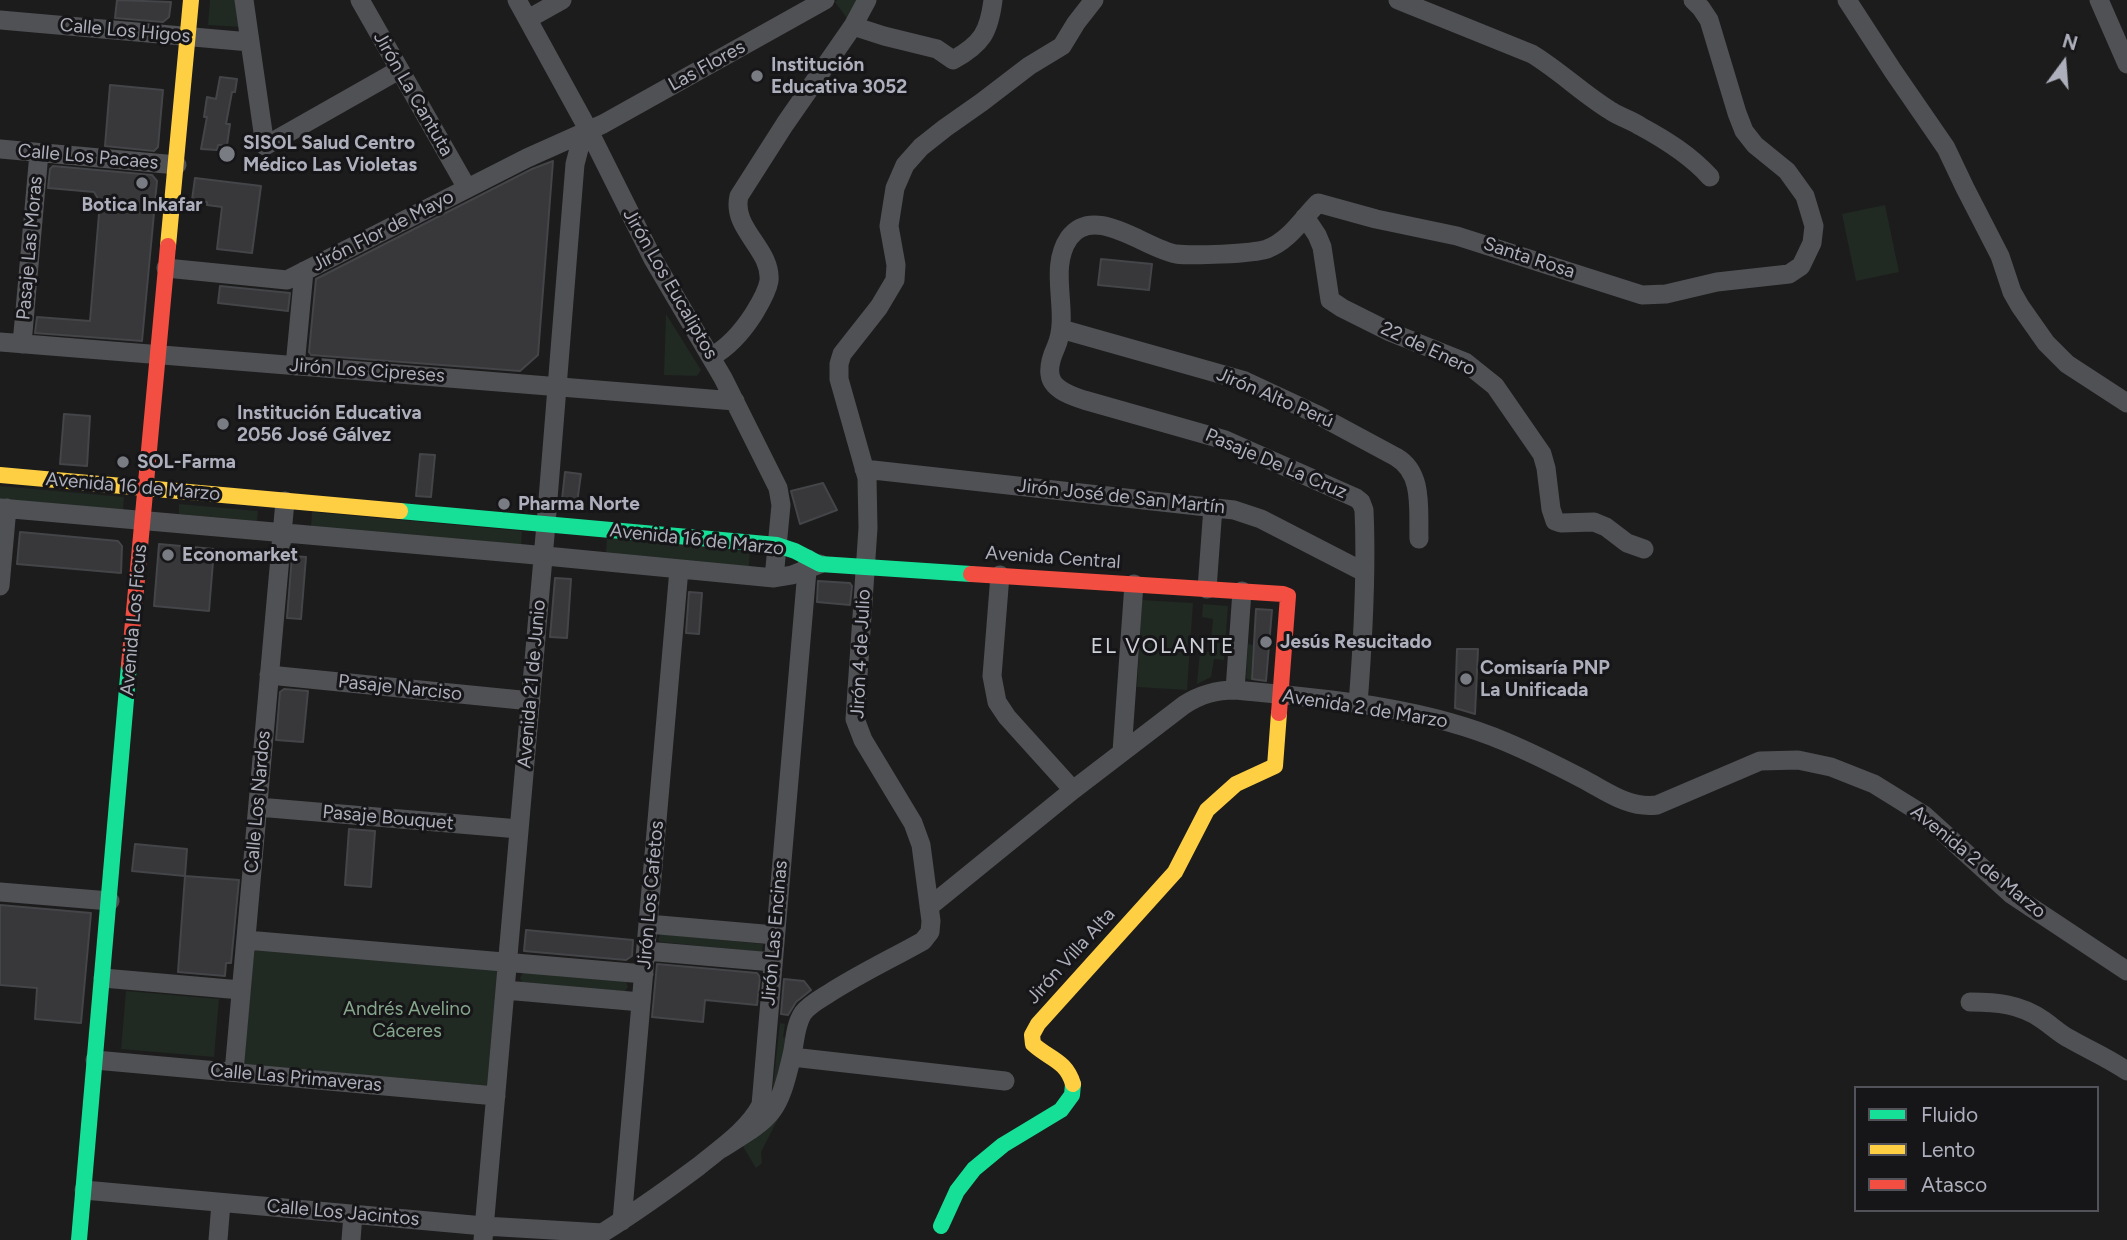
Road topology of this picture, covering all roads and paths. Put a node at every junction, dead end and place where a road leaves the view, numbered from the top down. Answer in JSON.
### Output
{"nodes":[{"id":1,"x":191,"y":0,"type":"edge"},
{"id":2,"x":244,"y":0,"type":"edge"},
{"id":3,"x":360,"y":0,"type":"edge"},
{"id":4,"x":517,"y":0,"type":"edge"},
{"id":5,"x":562,"y":0,"type":"edge"},
{"id":6,"x":825,"y":0,"type":"edge"},
{"id":7,"x":867,"y":0,"type":"edge"},
{"id":8,"x":993,"y":0,"type":"edge"},
{"id":9,"x":1094,"y":0,"type":"edge"},
{"id":10,"x":1398,"y":0,"type":"edge"},
{"id":11,"x":1693,"y":0,"type":"edge"},
{"id":12,"x":1847,"y":0,"type":"edge"},
{"id":13,"x":2099,"y":0,"type":"edge"},
{"id":14,"x":528,"y":19,"type":"junction"},
{"id":15,"x":0,"y":20,"type":"edge"},
{"id":16,"x":853,"y":26,"type":"junction"},
{"id":17,"x":188,"y":37,"type":"junction"},
{"id":18,"x":250,"y":42,"type":"junction"},
{"id":19,"x":2127,"y":65,"type":"edge"},
{"id":20,"x":400,"y":69,"type":"junction"},
{"id":21,"x":589,"y":131,"type":"junction"},
{"id":22,"x":0,"y":149,"type":"edge"},
{"id":23,"x":39,"y":153,"type":"junction"},
{"id":24,"x":177,"y":165,"type":"junction"},
{"id":25,"x":1710,"y":177,"type":"dead end"},
{"id":26,"x":467,"y":188,"type":"junction"},
{"id":27,"x":1305,"y":217,"type":"junction"},
{"id":28,"x":166,"y":268,"type":"junction"},
{"id":29,"x":304,"y":271,"type":"junction"},
{"id":30,"x":1061,"y":329,"type":"junction"},
{"id":31,"x":0,"y":342,"type":"edge"},
{"id":32,"x":22,"y":344,"type":"junction"},
{"id":33,"x":158,"y":355,"type":"junction"},
{"id":34,"x":711,"y":357,"type":"junction"},
{"id":35,"x":295,"y":366,"type":"junction"},
{"id":36,"x":558,"y":386,"type":"junction"},
{"id":37,"x":735,"y":401,"type":"junction"},
{"id":38,"x":2127,"y":403,"type":"edge"},
{"id":39,"x":864,"y":469,"type":"junction"},
{"id":40,"x":0,"y":475,"type":"edge"},
{"id":41,"x":145,"y":488,"type":"junction"},
{"id":42,"x":285,"y":501,"type":"junction"},
{"id":43,"x":1213,"y":507,"type":"junction"},
{"id":44,"x":4,"y":508,"type":"edge"},
{"id":45,"x":143,"y":520,"type":"junction"},
{"id":46,"x":546,"y":524,"type":"junction"},
{"id":47,"x":282,"y":532,"type":"junction"},
{"id":48,"x":1419,"y":539,"type":"dead end"},
{"id":49,"x":777,"y":545,"type":"junction"},
{"id":50,"x":1644,"y":549,"type":"dead end"},
{"id":51,"x":543,"y":555,"type":"junction"},
{"id":52,"x":812,"y":563,"type":"junction"},
{"id":53,"x":865,"y":566,"type":"junction"},
{"id":54,"x":680,"y":569,"type":"junction"},
{"id":55,"x":1364,"y":572,"type":"junction"},
{"id":56,"x":1000,"y":576,"type":"junction"},
{"id":57,"x":774,"y":578,"type":"junction"},
{"id":58,"x":1134,"y":584,"type":"junction"},
{"id":59,"x":0,"y":586,"type":"edge"},
{"id":60,"x":1207,"y":589,"type":"junction"},
{"id":61,"x":1242,"y":591,"type":"junction"},
{"id":62,"x":269,"y":675,"type":"junction"},
{"id":63,"x":1235,"y":690,"type":"junction"},
{"id":64,"x":1283,"y":695,"type":"junction"},
{"id":65,"x":531,"y":701,"type":"junction"},
{"id":66,"x":1358,"y":704,"type":"junction"},
{"id":67,"x":1122,"y":752,"type":"junction"},
{"id":68,"x":1073,"y":790,"type":"junction"},
{"id":69,"x":258,"y":807,"type":"junction"},
{"id":70,"x":519,"y":829,"type":"junction"},
{"id":71,"x":0,"y":892,"type":"edge"},
{"id":72,"x":110,"y":901,"type":"junction"},
{"id":73,"x":929,"y":906,"type":"junction"},
{"id":74,"x":648,"y":923,"type":"junction"},
{"id":75,"x":775,"y":935,"type":"junction"},
{"id":76,"x":246,"y":940,"type":"junction"},
{"id":77,"x":646,"y":951,"type":"junction"},
{"id":78,"x":508,"y":962,"type":"junction"},
{"id":79,"x":773,"y":962,"type":"junction"},
{"id":80,"x":2127,"y":971,"type":"edge"},
{"id":81,"x":644,"y":974,"type":"junction"},
{"id":82,"x":103,"y":978,"type":"junction"},
{"id":83,"x":242,"y":990,"type":"junction"},
{"id":84,"x":505,"y":990,"type":"junction"},
{"id":85,"x":641,"y":1002,"type":"junction"},
{"id":86,"x":1970,"y":1002,"type":"dead end"},
{"id":87,"x":792,"y":1057,"type":"junction"},
{"id":88,"x":95,"y":1060,"type":"junction"},
{"id":89,"x":2127,"y":1071,"type":"edge"},
{"id":90,"x":234,"y":1072,"type":"junction"},
{"id":91,"x":1005,"y":1081,"type":"dead end"},
{"id":92,"x":496,"y":1096,"type":"junction"},
{"id":93,"x":721,"y":1149,"type":"junction"},
{"id":94,"x":84,"y":1190,"type":"junction"},
{"id":95,"x":221,"y":1203,"type":"junction"},
{"id":96,"x":353,"y":1214,"type":"junction"},
{"id":97,"x":622,"y":1221,"type":"junction"},
{"id":98,"x":941,"y":1226,"type":"dead end"},
{"id":99,"x":484,"y":1233,"type":"edge"},
{"id":100,"x":597,"y":1237,"type":"edge"},
{"id":101,"x":79,"y":1240,"type":"edge"},
{"id":102,"x":218,"y":1240,"type":"edge"},
{"id":103,"x":351,"y":1240,"type":"edge"}],
"edges":[{"from":1,"to":17,"type":"street","name":"Avenida Los Ficus"},
{"from":2,"to":18,"type":"street"},
{"from":3,"to":20,"type":"street","name":"Jirón La Cantuta"},
{"from":4,"to":14,"type":"street","name":"Jirón Los Eucaliptos"},
{"from":5,"to":14,"type":"street"},
{"from":6,"to":21,"type":"street","name":"Las Flores"},
{"from":7,"to":16,"type":"street"},
{"from":8,"to":16,"type":"street"},
{"from":9,"to":39,"type":"street","name":"Jirón 4 de Julio"},
{"from":10,"to":25,"type":"street"},
{"from":11,"to":27,"type":"street","name":"Santa Rosa"},
{"from":12,"to":38,"type":"street"},
{"from":13,"to":19,"type":"street"},
{"from":14,"to":21,"type":"street","name":"Jirón Los Eucaliptos"},
{"from":15,"to":17,"type":"street","name":"Calle Los Higos"},
{"from":16,"to":34,"type":"street"},
{"from":17,"to":18,"type":"street","name":"Calle Los Higos"},
{"from":17,"to":24,"type":"street","name":"Avenida Los Ficus"},
{"from":18,"to":20,"type":"street"},
{"from":20,"to":26,"type":"street","name":"Jirón La Cantuta"},
{"from":21,"to":26,"type":"street","name":"Jirón Flor de Mayo"},
{"from":21,"to":34,"type":"street","name":"Jirón Los Eucaliptos"},
{"from":21,"to":36,"type":"street","name":"Avenida 21 de Junio"},
{"from":22,"to":23,"type":"street","name":"Calle Los Pacaes"},
{"from":23,"to":24,"type":"street","name":"Calle Los Pacaes"},
{"from":23,"to":32,"type":"street","name":"Pasaje Las Moras"},
{"from":24,"to":28,"type":"street","name":"Avenida Los Ficus"},
{"from":26,"to":29,"type":"street","name":"Jirón Flor de Mayo"},
{"from":27,"to":30,"type":"street","name":"Santa Rosa"},
{"from":27,"to":50,"type":"street","name":"22 de Enero"},
{"from":28,"to":29,"type":"street","name":"Jirón Flor de Mayo"},
{"from":28,"to":33,"type":"street","name":"Avenida Los Ficus"},
{"from":29,"to":35,"type":"street"},
{"from":30,"to":48,"type":"street","name":"Jirón Alto Perú"},
{"from":30,"to":55,"type":"street","name":"Pasaje De La Cruz"},
{"from":31,"to":32,"type":"street","name":"Jirón Los Cipreses"},
{"from":32,"to":33,"type":"street","name":"Jirón Los Cipreses"},
{"from":33,"to":35,"type":"street","name":"Jirón Los Cipreses"},
{"from":33,"to":41,"type":"street","name":"Avenida Los Ficus"},
{"from":34,"to":37,"type":"street","name":"Jirón Los Eucaliptos"},
{"from":35,"to":36,"type":"street","name":"Jirón Los Cipreses"},
{"from":36,"to":37,"type":"street","name":"Jirón Los Cipreses"},
{"from":36,"to":46,"type":"street","name":"Avenida 21 de Junio"},
{"from":37,"to":49,"type":"street","name":"Jirón Los Eucaliptos"},
{"from":39,"to":43,"type":"street","name":"Jirón José de San Martín"},
{"from":39,"to":53,"type":"street","name":"Jirón 4 de Julio"},
{"from":40,"to":41,"type":"street","name":"Avenida 16 de Marzo"},
{"from":41,"to":42,"type":"street","name":"Avenida 16 de Marzo"},
{"from":41,"to":45,"type":"street","name":"Avenida Los Ficus"},
{"from":42,"to":46,"type":"street","name":"Avenida 16 de Marzo"},
{"from":42,"to":47,"type":"street","name":"Calle Los Nardos"},
{"from":43,"to":55,"type":"street","name":"Jirón José de San Martín"},
{"from":43,"to":60,"type":"street"},
{"from":44,"to":45,"type":"street","name":"Avenida 16 de Marzo"},
{"from":44,"to":59,"type":"street"},
{"from":45,"to":47,"type":"street","name":"Avenida 16 de Marzo"},
{"from":45,"to":72,"type":"street","name":"Avenida Los Ficus"},
{"from":46,"to":49,"type":"street","name":"Avenida 16 de Marzo"},
{"from":46,"to":51,"type":"street","name":"Avenida 21 de Junio"},
{"from":47,"to":51,"type":"street","name":"Avenida 16 de Marzo"},
{"from":47,"to":62,"type":"street","name":"Calle Los Nardos"},
{"from":49,"to":52,"type":"street","name":"Avenida 16 de Marzo"},
{"from":49,"to":57,"type":"street","name":"Jirón Los Eucaliptos"},
{"from":51,"to":54,"type":"street","name":"Avenida 16 de Marzo"},
{"from":51,"to":65,"type":"street","name":"Avenida 21 de Junio"},
{"from":52,"to":53,"type":"street","name":"Avenida Central"},
{"from":52,"to":57,"type":"street","name":"Avenida 16 de Marzo"},
{"from":52,"to":75,"type":"street","name":"Jirón Las Encinas"},
{"from":53,"to":56,"type":"street","name":"Avenida Central"},
{"from":53,"to":73,"type":"street","name":"Jirón 4 de Julio"},
{"from":54,"to":57,"type":"street","name":"Avenida 16 de Marzo"},
{"from":54,"to":74,"type":"street","name":"Jirón Los Cafetos"},
{"from":55,"to":66,"type":"street","name":"Pasaje De La Cruz"},
{"from":56,"to":58,"type":"street","name":"Avenida Central"},
{"from":56,"to":68,"type":"street"},
{"from":58,"to":60,"type":"street","name":"Avenida Central"},
{"from":58,"to":67,"type":"street"},
{"from":60,"to":61,"type":"street","name":"Avenida Central"},
{"from":61,"to":63,"type":"street"},
{"from":61,"to":64,"type":"street","name":"Avenida Central"},
{"from":62,"to":65,"type":"street","name":"Pasaje Narciso"},
{"from":62,"to":69,"type":"street","name":"Calle Los Nardos"},
{"from":63,"to":64,"type":"street","name":"Avenida 2 de Marzo"},
{"from":63,"to":67,"type":"street","name":"Avenida 2 de Marzo"},
{"from":64,"to":66,"type":"street","name":"Avenida 2 de Marzo"},
{"from":64,"to":98,"type":"street","name":"Jirón Villa Alta"},
{"from":65,"to":70,"type":"street","name":"Avenida 21 de Junio"},
{"from":66,"to":80,"type":"street","name":"Avenida 2 de Marzo"},
{"from":67,"to":68,"type":"street","name":"Avenida 2 de Marzo"},
{"from":68,"to":73,"type":"street","name":"Avenida 2 de Marzo"},
{"from":69,"to":70,"type":"street","name":"Pasaje Bouquet"},
{"from":69,"to":76,"type":"street","name":"Calle Los Nardos"},
{"from":70,"to":78,"type":"street","name":"Avenida 21 de Junio"},
{"from":71,"to":72,"type":"street"},
{"from":72,"to":82,"type":"street","name":"Avenida Los Ficus"},
{"from":73,"to":87,"type":"street"},
{"from":74,"to":75,"type":"street"},
{"from":74,"to":77,"type":"street","name":"Jirón Los Cafetos"},
{"from":75,"to":79,"type":"street","name":"Jirón Las Encinas"},
{"from":76,"to":78,"type":"street"},
{"from":76,"to":83,"type":"street","name":"Calle Los Nardos"},
{"from":77,"to":79,"type":"street"},
{"from":77,"to":81,"type":"street","name":"Jirón Los Cafetos"},
{"from":78,"to":81,"type":"street"},
{"from":78,"to":84,"type":"street","name":"Avenida 21 de Junio"},
{"from":79,"to":93,"type":"street","name":"Jirón Las Encinas"},
{"from":81,"to":85,"type":"street","name":"Jirón Los Cafetos"},
{"from":82,"to":83,"type":"street"},
{"from":82,"to":88,"type":"street","name":"Avenida Los Ficus"},
{"from":83,"to":90,"type":"street","name":"Calle Los Nardos"},
{"from":84,"to":85,"type":"street"},
{"from":84,"to":92,"type":"street","name":"Avenida 21 de Junio"},
{"from":85,"to":97,"type":"street","name":"Jirón Los Cafetos"},
{"from":86,"to":89,"type":"street"},
{"from":87,"to":91,"type":"street"},
{"from":87,"to":93,"type":"street"},
{"from":88,"to":90,"type":"street","name":"Calle Las Primaveras"},
{"from":88,"to":94,"type":"street","name":"Avenida Los Ficus"},
{"from":90,"to":92,"type":"street","name":"Calle Las Primaveras"},
{"from":92,"to":99,"type":"street","name":"Avenida 21 de Junio"},
{"from":93,"to":97,"type":"street","name":"Jirón Las Encinas"},
{"from":94,"to":95,"type":"street","name":"Calle Los Jacintos"},
{"from":94,"to":101,"type":"street","name":"Avenida Los Ficus"},
{"from":95,"to":96,"type":"street","name":"Calle Los Jacintos"},
{"from":95,"to":102,"type":"street"},
{"from":96,"to":99,"type":"street","name":"Calle Los Jacintos"},
{"from":96,"to":103,"type":"street"},
{"from":97,"to":100,"type":"street","name":"Jirón Las Encinas"},
{"from":99,"to":100,"type":"street","name":"Calle Los Jacintos"}]}
